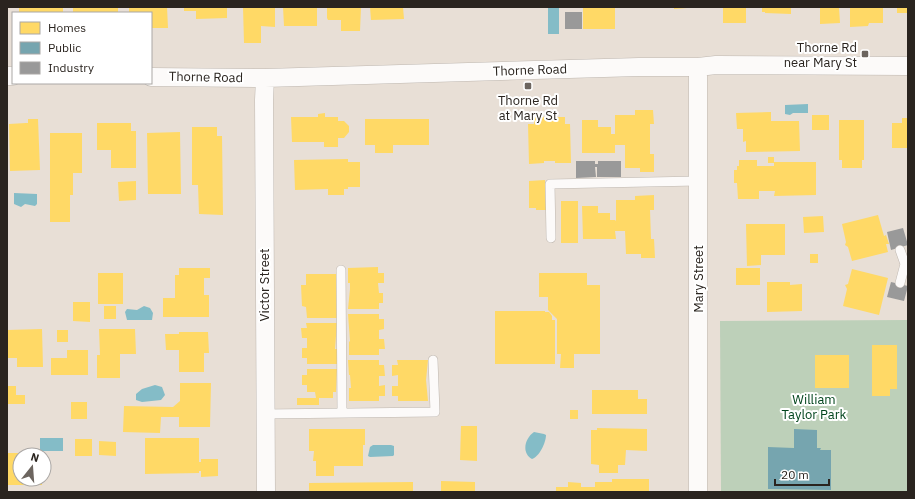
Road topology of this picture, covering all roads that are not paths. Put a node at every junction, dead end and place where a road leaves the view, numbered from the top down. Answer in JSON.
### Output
{"nodes":[{"id":1,"x":908,"y":66,"type":"edge"},
{"id":2,"x":698,"y":67,"type":"junction"},
{"id":3,"x":152,"y":77,"type":"edge"},
{"id":4,"x":265,"y":78,"type":"junction"},
{"id":5,"x":698,"y":181,"type":"junction"},
{"id":6,"x":551,"y":238,"type":"dead end"},
{"id":7,"x":900,"y":250,"type":"dead end"},
{"id":8,"x":907,"y":264,"type":"edge"},
{"id":9,"x":341,"y":270,"type":"dead end"},
{"id":10,"x":900,"y":282,"type":"dead end"},
{"id":11,"x":433,"y":360,"type":"dead end"},
{"id":12,"x":342,"y":413,"type":"junction"},
{"id":13,"x":265,"y":414,"type":"junction"},
{"id":14,"x":266,"y":492,"type":"edge"},
{"id":15,"x":698,"y":492,"type":"edge"}],
"edges":[{"from":1,"to":2,"type":"street","name":"Thorne Road"},
{"from":2,"to":4,"type":"street","name":"Thorne Road"},
{"from":2,"to":5,"type":"street","name":"Mary Street"},
{"from":3,"to":4,"type":"street","name":"Thorne Road"},
{"from":4,"to":13,"type":"street","name":"Victor Street"},
{"from":5,"to":6,"type":"lane"},
{"from":5,"to":15,"type":"street","name":"Mary Street"},
{"from":7,"to":8,"type":"lane"},
{"from":8,"to":10,"type":"lane"},
{"from":9,"to":12,"type":"lane"},
{"from":11,"to":12,"type":"lane"},
{"from":12,"to":13,"type":"lane"},
{"from":13,"to":14,"type":"street","name":"Victor Street"}]}
